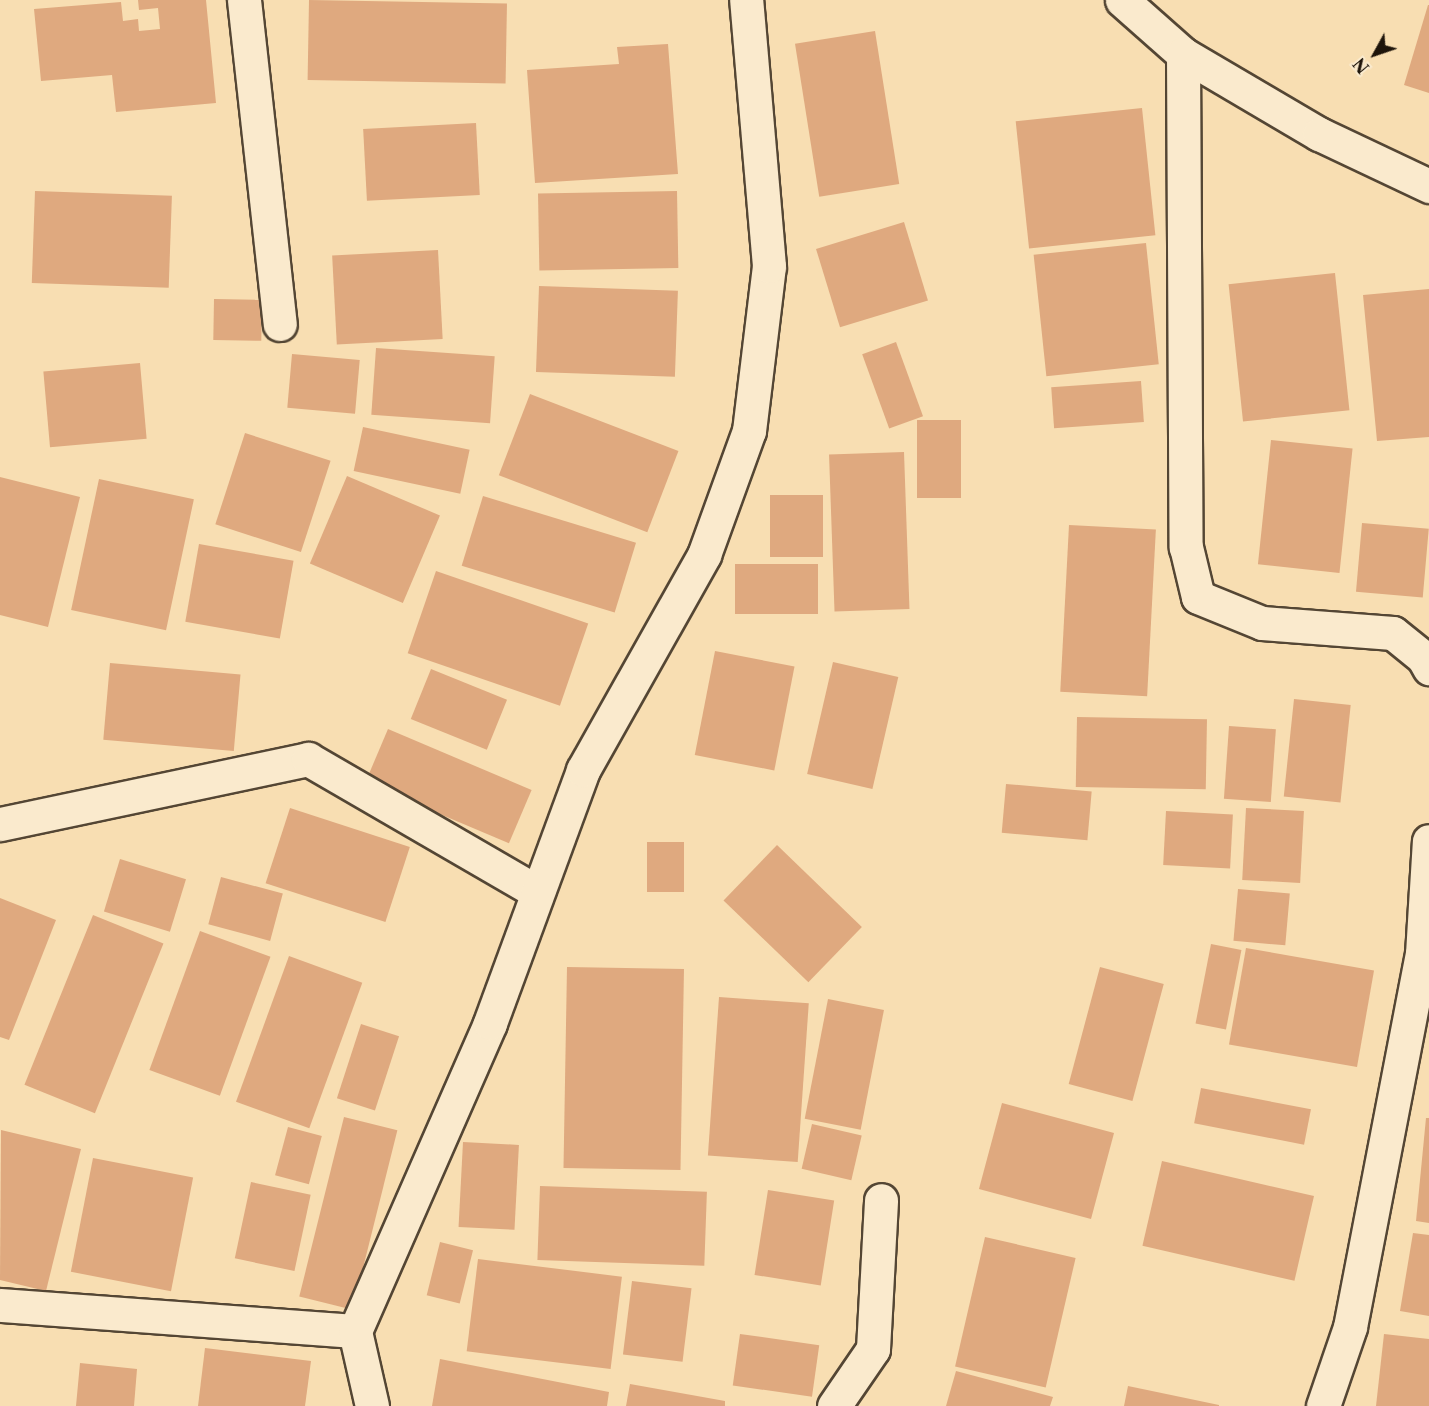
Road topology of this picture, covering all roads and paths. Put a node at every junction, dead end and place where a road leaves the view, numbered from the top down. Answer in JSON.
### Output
{"nodes":[{"id":1,"x":244,"y":0,"type":"edge"},
{"id":2,"x":746,"y":0,"type":"edge"},
{"id":3,"x":1122,"y":0,"type":"edge"},
{"id":4,"x":1183,"y":54,"type":"junction"},
{"id":5,"x":1429,"y":186,"type":"edge"},
{"id":6,"x":280,"y":324,"type":"dead end"},
{"id":7,"x":1429,"y":668,"type":"edge"},
{"id":8,"x":0,"y":824,"type":"edge"},
{"id":9,"x":1429,"y":841,"type":"edge"},
{"id":10,"x":536,"y":891,"type":"junction"},
{"id":11,"x":881,"y":1200,"type":"dead end"},
{"id":12,"x":0,"y":1305,"type":"edge"},
{"id":13,"x":355,"y":1331,"type":"junction"},
{"id":14,"x":372,"y":1406,"type":"edge"},
{"id":15,"x":834,"y":1406,"type":"edge"},
{"id":16,"x":1323,"y":1406,"type":"edge"}],
"edges":[{"from":1,"to":6,"type":"street"},
{"from":2,"to":10,"type":"street"},
{"from":3,"to":4,"type":"street"},
{"from":4,"to":5,"type":"street"},
{"from":4,"to":7,"type":"street"},
{"from":8,"to":10,"type":"street"},
{"from":9,"to":16,"type":"street"},
{"from":10,"to":13,"type":"street"},
{"from":11,"to":15,"type":"street"},
{"from":12,"to":13,"type":"street"},
{"from":13,"to":14,"type":"street"}]}
